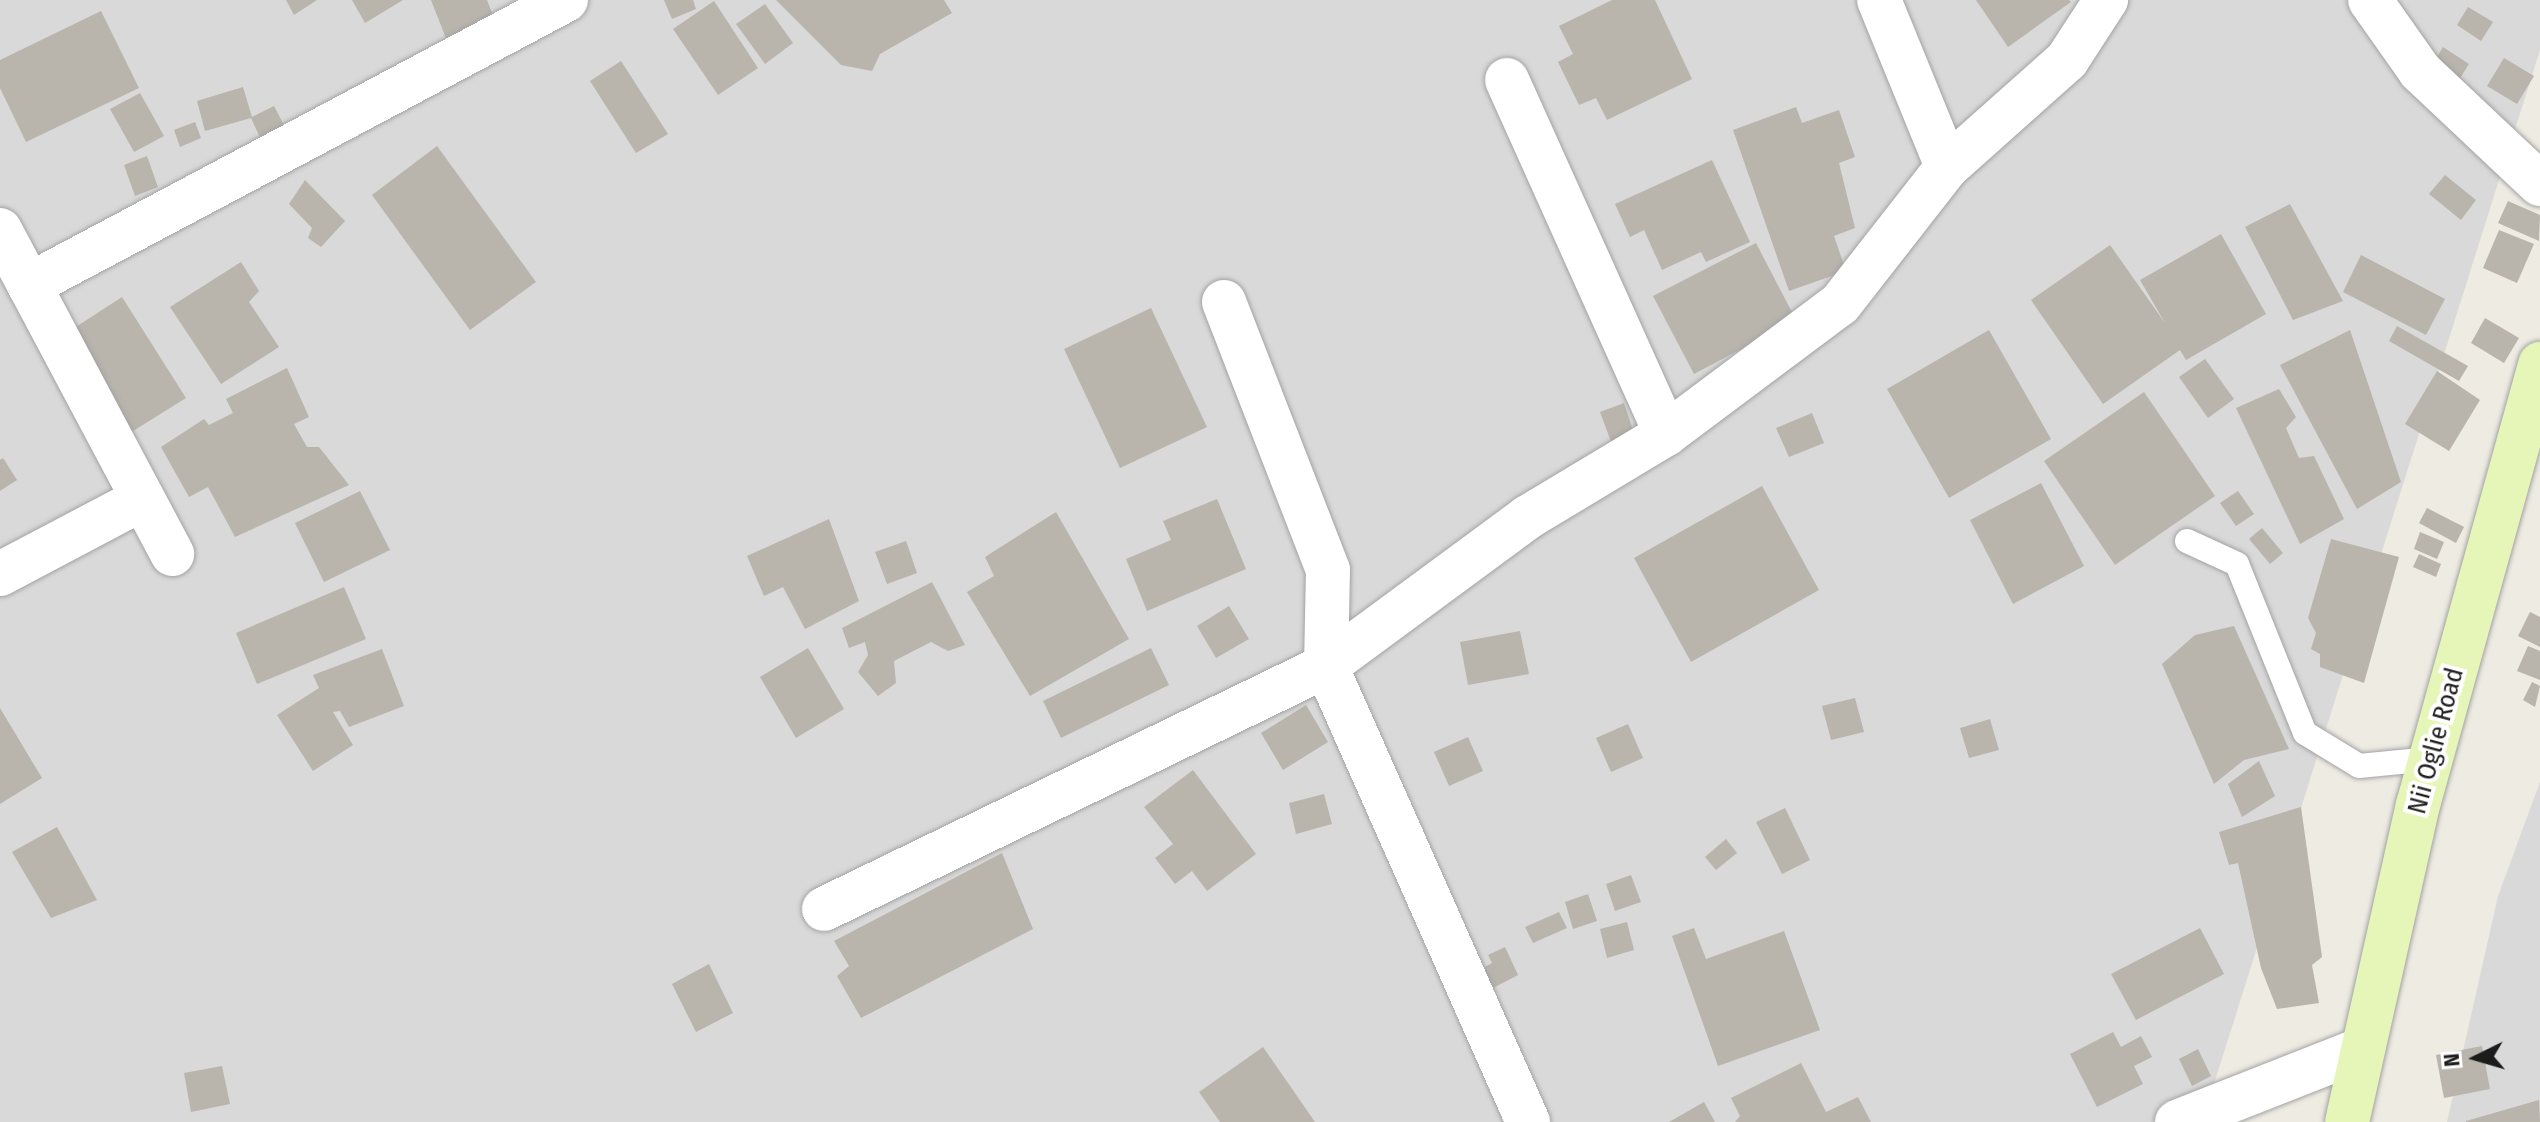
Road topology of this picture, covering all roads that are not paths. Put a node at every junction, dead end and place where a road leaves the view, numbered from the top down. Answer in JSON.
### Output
{"nodes":[{"id":1,"x":566,"y":0,"type":"edge"},
{"id":2,"x":1879,"y":0,"type":"edge"},
{"id":3,"x":2106,"y":0,"type":"edge"},
{"id":4,"x":2370,"y":0,"type":"edge"},
{"id":5,"x":1507,"y":80,"type":"dead end"},
{"id":6,"x":1947,"y":167,"type":"junction"},
{"id":7,"x":2540,"y":184,"type":"edge"},
{"id":8,"x":0,"y":230,"type":"edge"},
{"id":9,"x":29,"y":285,"type":"junction"},
{"id":10,"x":1224,"y":302,"type":"dead end"},
{"id":11,"x":2540,"y":364,"type":"edge"},
{"id":12,"x":2533,"y":414,"type":"edge"},
{"id":13,"x":1666,"y":434,"type":"junction"},
{"id":14,"x":142,"y":499,"type":"junction"},
{"id":15,"x":2187,"y":541,"type":"dead end"},
{"id":16,"x":172,"y":554,"type":"dead end"},
{"id":17,"x":0,"y":574,"type":"edge"},
{"id":18,"x":1326,"y":666,"type":"junction"},
{"id":19,"x":2431,"y":759,"type":"junction"},
{"id":20,"x":824,"y":909,"type":"dead end"},
{"id":21,"x":2360,"y":1050,"type":"junction"},
{"id":22,"x":1528,"y":1122,"type":"edge"},
{"id":23,"x":2177,"y":1122,"type":"edge"},
{"id":24,"x":2347,"y":1122,"type":"edge"}],
"edges":[{"from":1,"to":9,"type":"street"},
{"from":2,"to":6,"type":"street"},
{"from":3,"to":6,"type":"street"},
{"from":4,"to":7,"type":"street"},
{"from":5,"to":13,"type":"street"},
{"from":6,"to":13,"type":"street"},
{"from":8,"to":9,"type":"street"},
{"from":9,"to":14,"type":"street"},
{"from":10,"to":18,"type":"street"},
{"from":11,"to":12,"type":"street","name":"Nii Oglie Road"},
{"from":12,"to":19,"type":"street","name":"Nii Oglie Road"},
{"from":13,"to":18,"type":"street"},
{"from":14,"to":16,"type":"street"},
{"from":14,"to":17,"type":"street"},
{"from":15,"to":19,"type":"lane"},
{"from":18,"to":20,"type":"street"},
{"from":18,"to":22,"type":"street"},
{"from":19,"to":21,"type":"street","name":"Nii Oglie Road"},
{"from":21,"to":23,"type":"street"},
{"from":21,"to":24,"type":"street","name":"Nii Oglie Road"}]}
